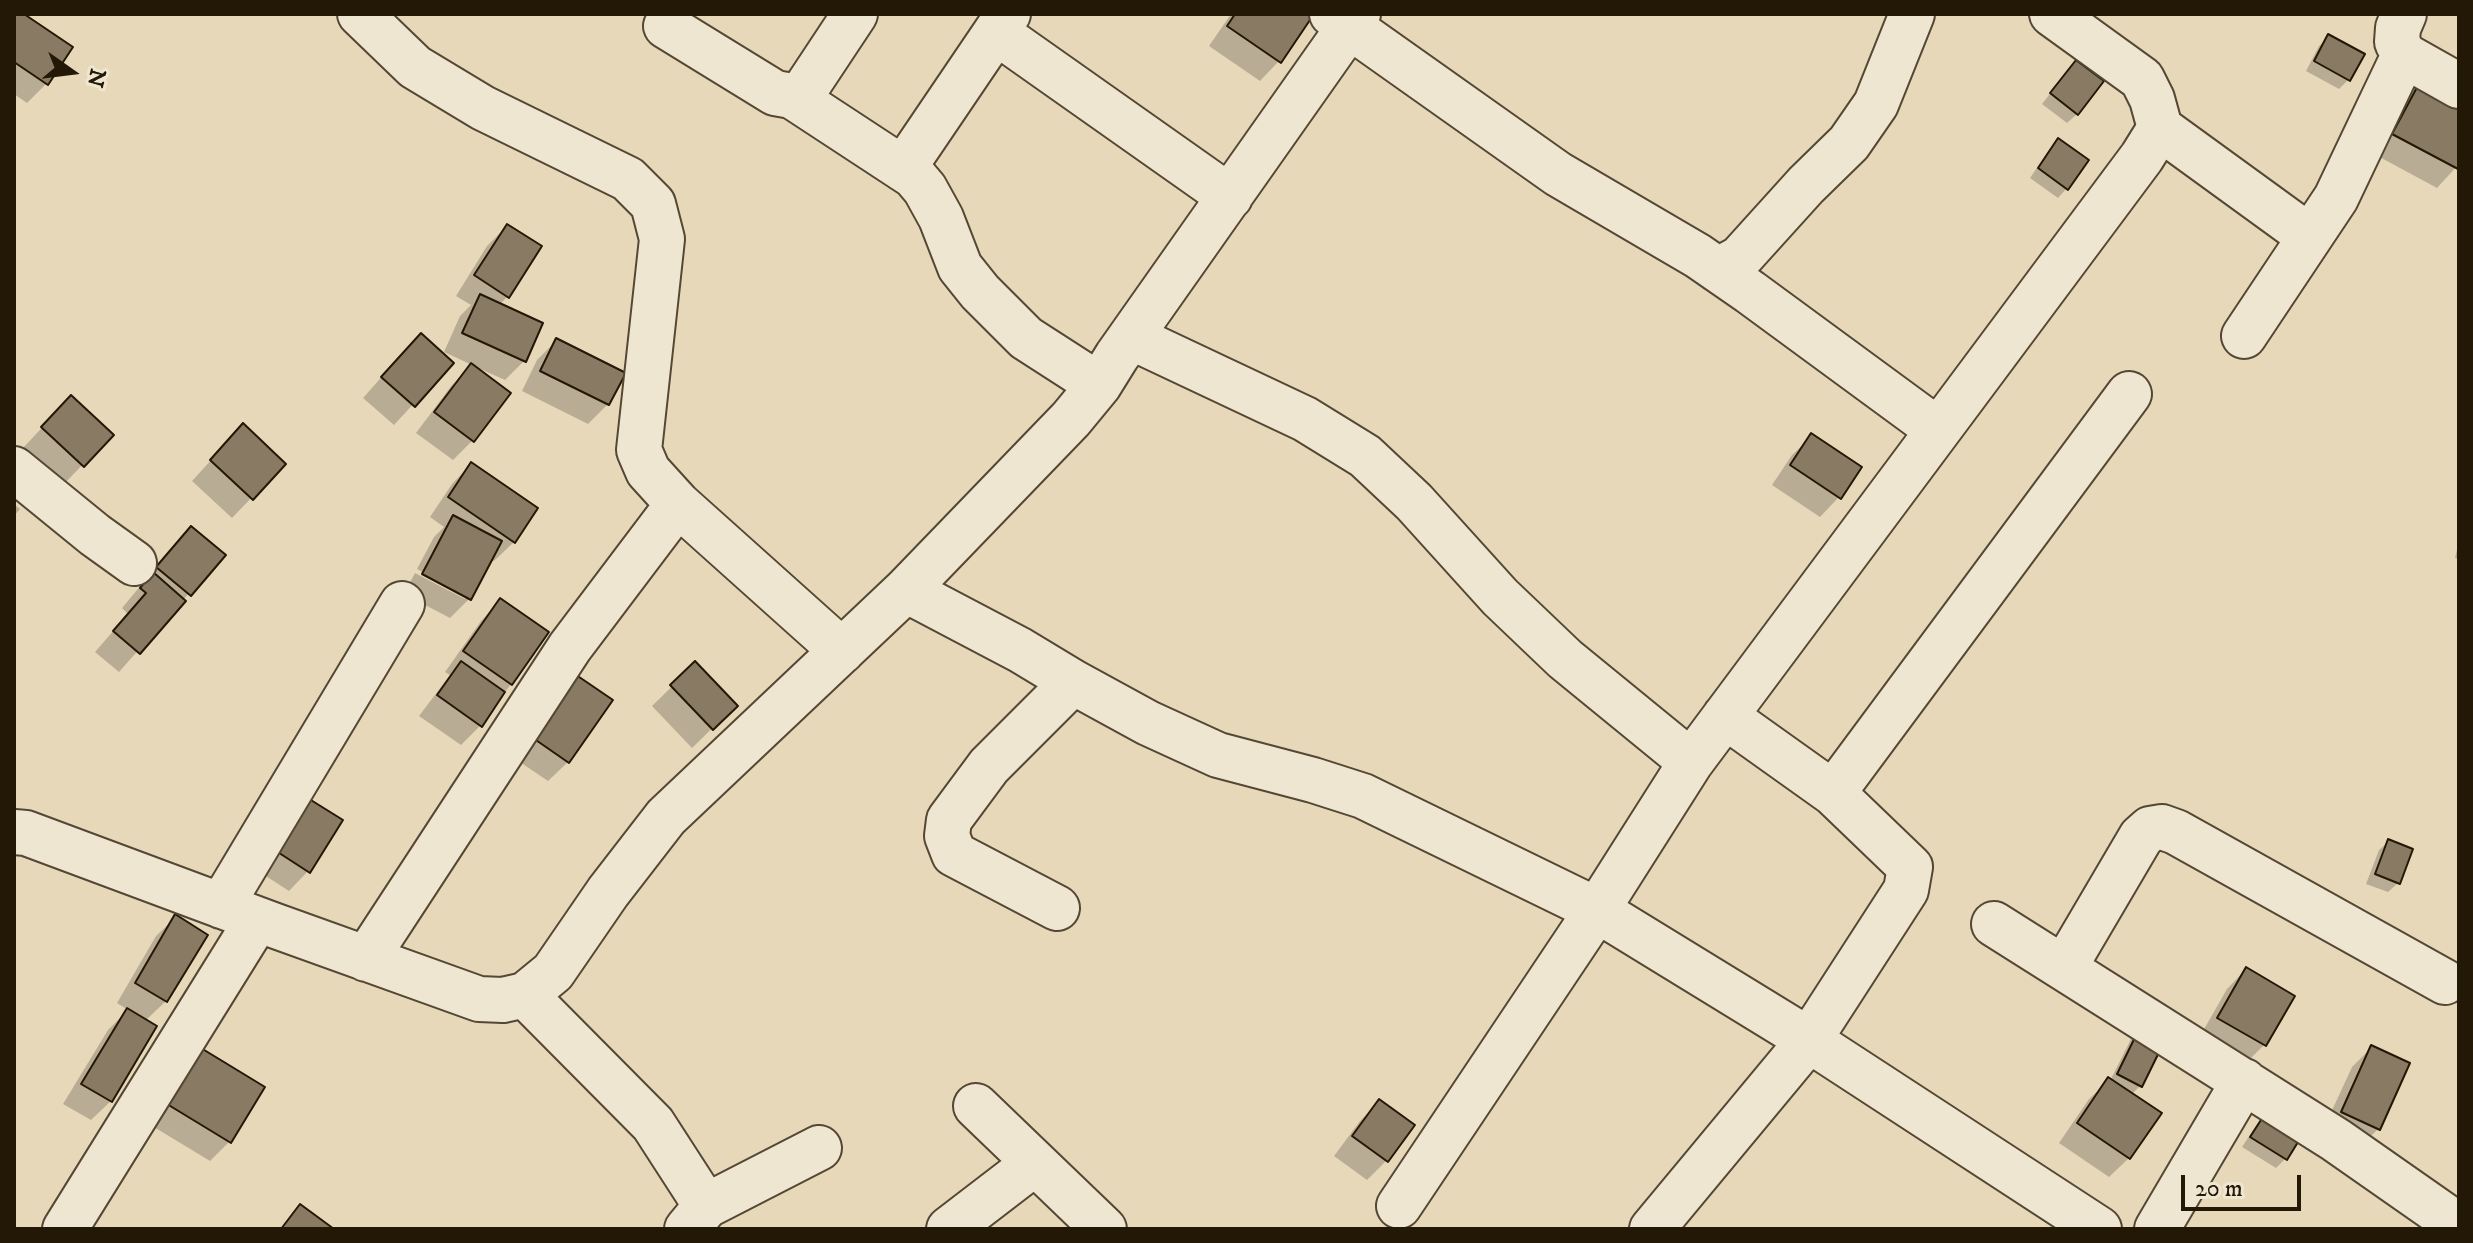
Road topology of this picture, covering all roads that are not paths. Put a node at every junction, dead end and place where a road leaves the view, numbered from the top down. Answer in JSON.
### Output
{"nodes":[{"id":1,"x":360,"y":14,"type":"edge"},
{"id":2,"x":855,"y":14,"type":"edge"},
{"id":3,"x":1912,"y":14,"type":"edge"},
{"id":4,"x":2052,"y":14,"type":"edge"},
{"id":5,"x":1347,"y":18,"type":"edge"},
{"id":6,"x":1002,"y":23,"type":"edge"},
{"id":7,"x":666,"y":26,"type":"dead end"},
{"id":8,"x":2404,"y":34,"type":"edge"},
{"id":9,"x":2459,"y":86,"type":"edge"},
{"id":10,"x":792,"y":96,"type":"junction"},
{"id":11,"x":2160,"y":128,"type":"junction"},
{"id":12,"x":903,"y":169,"type":"junction"},
{"id":13,"x":1230,"y":197,"type":"junction"},
{"id":14,"x":2310,"y":237,"type":"junction"},
{"id":15,"x":1718,"y":270,"type":"junction"},
{"id":16,"x":2244,"y":336,"type":"dead end"},
{"id":17,"x":1131,"y":337,"type":"junction"},
{"id":18,"x":1099,"y":385,"type":"junction"},
{"id":19,"x":2129,"y":394,"type":"dead end"},
{"id":20,"x":1938,"y":430,"type":"junction"},
{"id":21,"x":14,"y":469,"type":"edge"},
{"id":22,"x":678,"y":504,"type":"junction"},
{"id":23,"x":134,"y":563,"type":"dead end"},
{"id":24,"x":906,"y":590,"type":"junction"},
{"id":25,"x":402,"y":604,"type":"dead end"},
{"id":26,"x":842,"y":651,"type":"junction"},
{"id":27,"x":1073,"y":682,"type":"junction"},
{"id":28,"x":1725,"y":716,"type":"junction"},
{"id":29,"x":1691,"y":762,"type":"junction"},
{"id":30,"x":1833,"y":793,"type":"junction"},
{"id":31,"x":14,"y":832,"type":"edge"},
{"id":32,"x":1057,"y":908,"type":"dead end"},
{"id":33,"x":1597,"y":910,"type":"junction"},
{"id":34,"x":239,"y":913,"type":"junction"},
{"id":35,"x":1994,"y":924,"type":"dead end"},
{"id":36,"x":366,"y":959,"type":"junction"},
{"id":37,"x":2064,"y":968,"type":"junction"},
{"id":38,"x":2445,"y":982,"type":"dead end"},
{"id":39,"x":525,"y":995,"type":"junction"},
{"id":40,"x":1809,"y":1040,"type":"junction"},
{"id":41,"x":2244,"y":1081,"type":"junction"},
{"id":42,"x":976,"y":1106,"type":"dead end"},
{"id":43,"x":819,"y":1148,"type":"dead end"},
{"id":44,"x":1035,"y":1163,"type":"junction"},
{"id":45,"x":1399,"y":1206,"type":"dead end"},
{"id":46,"x":696,"y":1218,"type":"edge"},
{"id":47,"x":2459,"y":1226,"type":"edge"},
{"id":48,"x":65,"y":1229,"type":"edge"},
{"id":49,"x":949,"y":1229,"type":"edge"},
{"id":50,"x":1104,"y":1229,"type":"edge"},
{"id":51,"x":1652,"y":1229,"type":"edge"},
{"id":52,"x":2099,"y":1229,"type":"edge"},
{"id":53,"x":2157,"y":1229,"type":"edge"}],
"edges":[{"from":1,"to":22,"type":"street"},
{"from":2,"to":10,"type":"street"},
{"from":3,"to":15,"type":"street"},
{"from":4,"to":11,"type":"street"},
{"from":5,"to":13,"type":"street"},
{"from":5,"to":15,"type":"street"},
{"from":6,"to":12,"type":"street"},
{"from":6,"to":13,"type":"street"},
{"from":7,"to":10,"type":"street"},
{"from":8,"to":9,"type":"street"},
{"from":8,"to":14,"type":"street"},
{"from":10,"to":12,"type":"street"},
{"from":11,"to":14,"type":"street"},
{"from":11,"to":20,"type":"street"},
{"from":12,"to":18,"type":"street"},
{"from":13,"to":17,"type":"street"},
{"from":14,"to":16,"type":"street"},
{"from":15,"to":20,"type":"street"},
{"from":17,"to":18,"type":"street"},
{"from":17,"to":29,"type":"street"},
{"from":18,"to":24,"type":"street"},
{"from":19,"to":30,"type":"street"},
{"from":20,"to":28,"type":"street"},
{"from":21,"to":23,"type":"street"},
{"from":22,"to":26,"type":"street"},
{"from":22,"to":36,"type":"street"},
{"from":24,"to":26,"type":"street"},
{"from":24,"to":27,"type":"street"},
{"from":25,"to":34,"type":"street"},
{"from":26,"to":39,"type":"street"},
{"from":27,"to":32,"type":"street"},
{"from":27,"to":33,"type":"street"},
{"from":28,"to":29,"type":"street"},
{"from":28,"to":30,"type":"street"},
{"from":29,"to":33,"type":"street"},
{"from":30,"to":40,"type":"street"},
{"from":31,"to":34,"type":"street"},
{"from":33,"to":40,"type":"street"},
{"from":33,"to":45,"type":"street"},
{"from":34,"to":36,"type":"street"},
{"from":34,"to":48,"type":"street"},
{"from":35,"to":37,"type":"street"},
{"from":36,"to":39,"type":"street"},
{"from":37,"to":38,"type":"street"},
{"from":37,"to":41,"type":"street"},
{"from":39,"to":46,"type":"street"},
{"from":40,"to":51,"type":"street"},
{"from":40,"to":52,"type":"street"},
{"from":41,"to":47,"type":"street"},
{"from":41,"to":53,"type":"street"},
{"from":42,"to":44,"type":"street"},
{"from":43,"to":46,"type":"street"},
{"from":44,"to":49,"type":"street"},
{"from":44,"to":50,"type":"street"}]}
